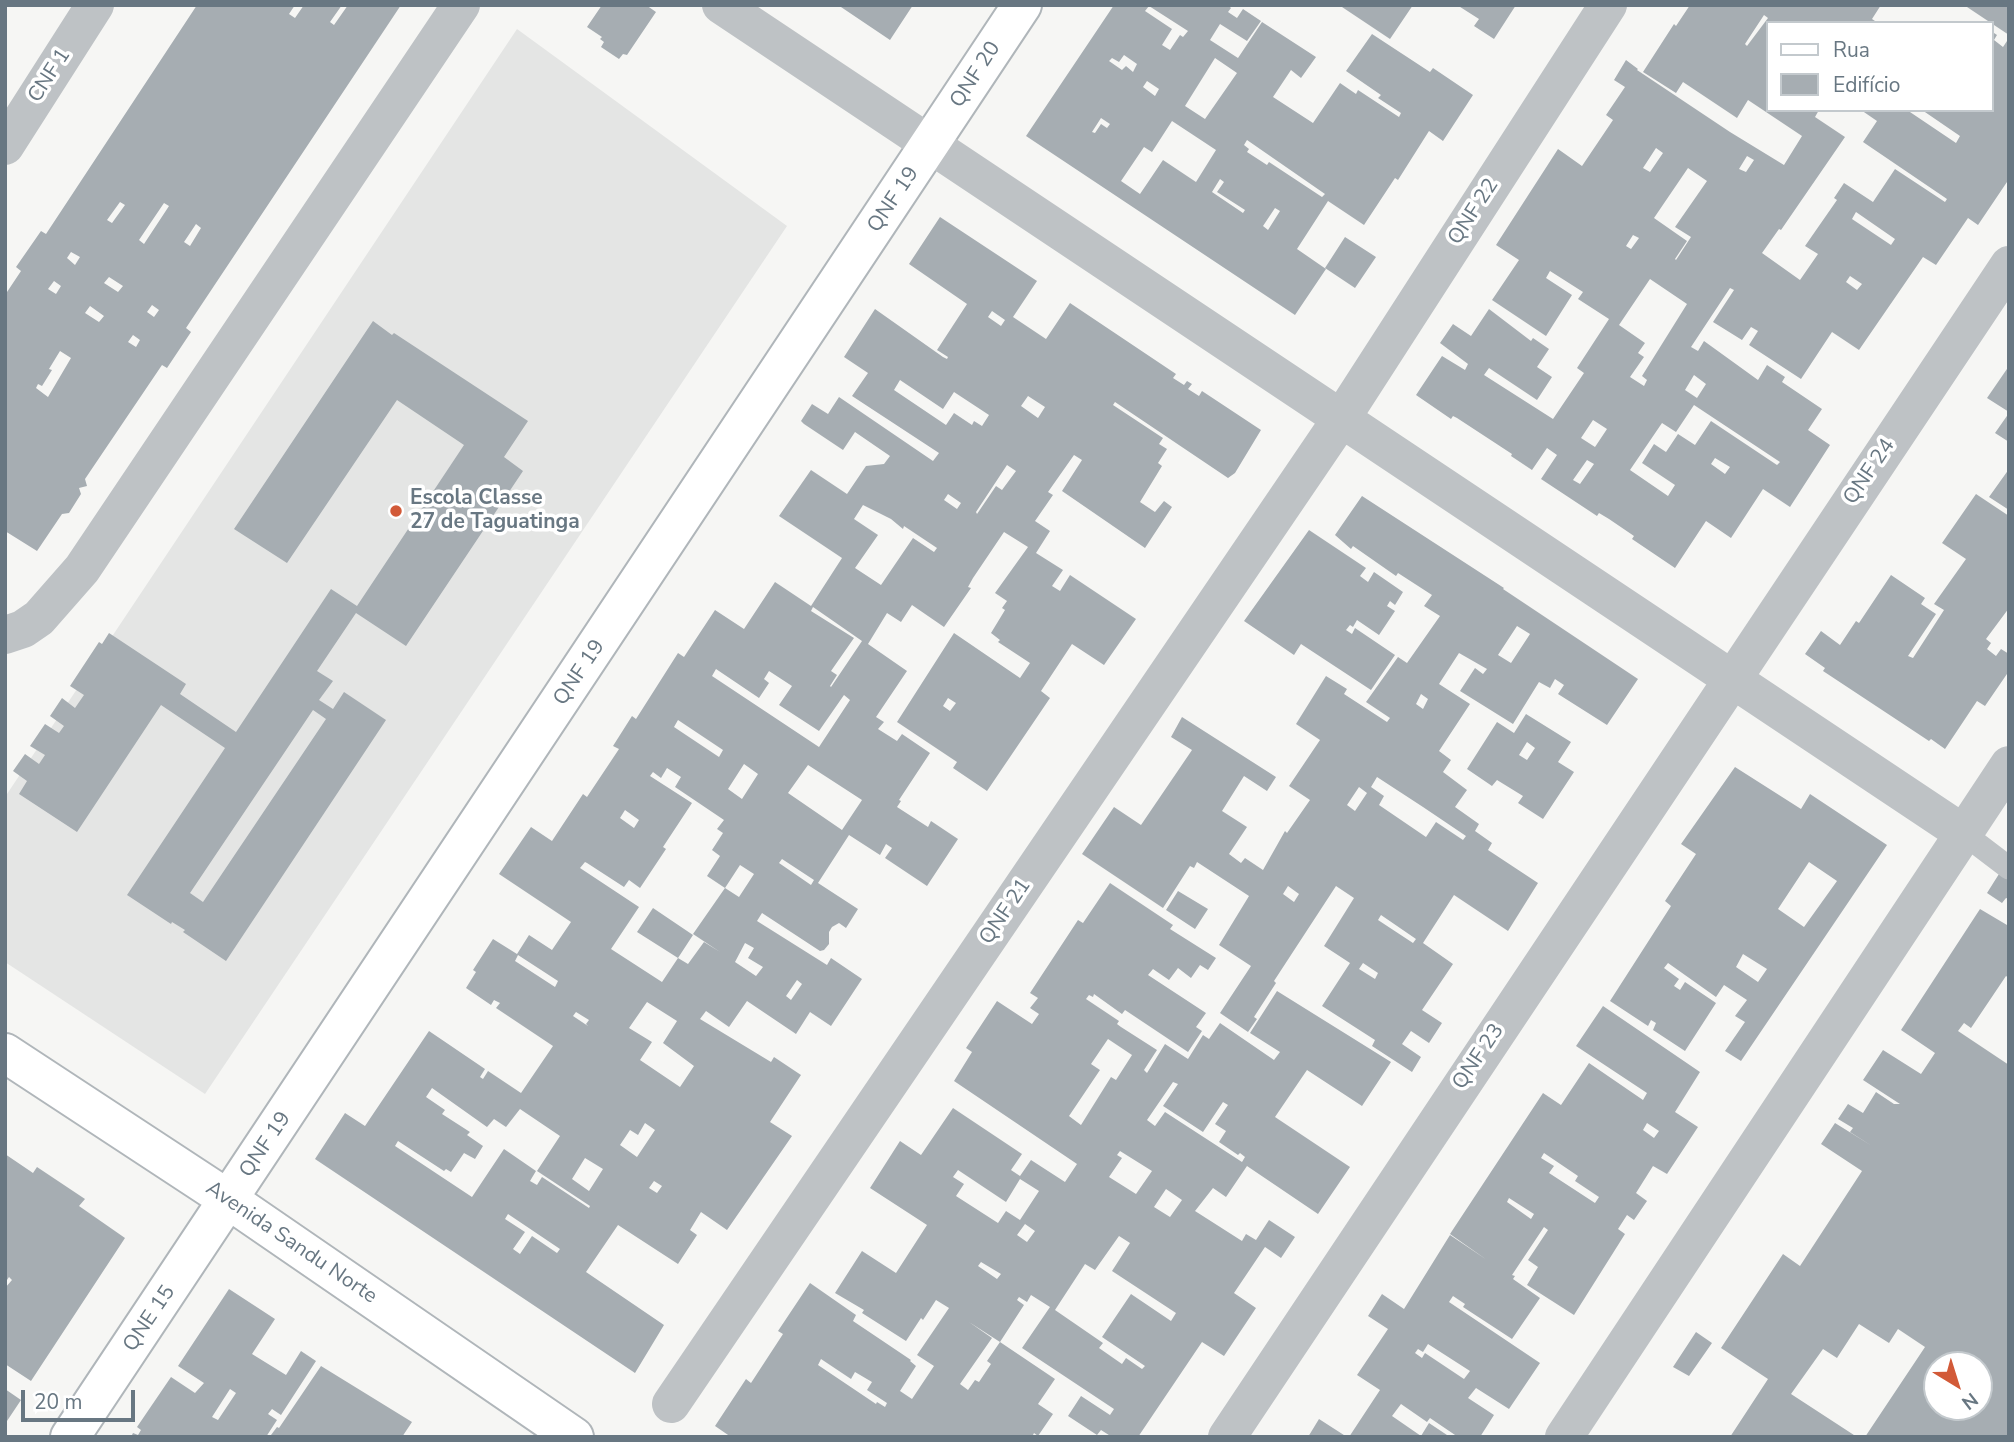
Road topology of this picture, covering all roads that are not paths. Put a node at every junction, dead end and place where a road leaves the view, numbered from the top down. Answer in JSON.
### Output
{"nodes":[{"id":1,"x":95,"y":5,"type":"edge"},
{"id":2,"x":461,"y":5,"type":"edge"},
{"id":3,"x":721,"y":5,"type":"edge"},
{"id":4,"x":1022,"y":5,"type":"edge"},
{"id":5,"x":1608,"y":5,"type":"edge"},
{"id":6,"x":930,"y":145,"type":"junction"},
{"id":7,"x":5,"y":146,"type":"edge"},
{"id":8,"x":2009,"y":265,"type":"edge"},
{"id":9,"x":1341,"y":419,"type":"junction"},
{"id":10,"x":5,"y":635,"type":"edge"},
{"id":11,"x":1731,"y":678,"type":"junction"},
{"id":12,"x":2009,"y":765,"type":"edge"},
{"id":13,"x":1963,"y":834,"type":"junction"},
{"id":14,"x":2009,"y":868,"type":"edge"},
{"id":15,"x":5,"y":1053,"type":"edge"},
{"id":16,"x":229,"y":1200,"type":"junction"},
{"id":17,"x":671,"y":1404,"type":"dead end"},
{"id":18,"x":70,"y":1437,"type":"edge"},
{"id":19,"x":574,"y":1437,"type":"edge"},
{"id":20,"x":1227,"y":1437,"type":"edge"},
{"id":21,"x":1564,"y":1437,"type":"edge"}],
"edges":[{"from":1,"to":7,"type":"street","name":"CNF 1"},
{"from":2,"to":10,"type":"street"},
{"from":3,"to":6,"type":"street"},
{"from":4,"to":6,"type":"street","name":"QNF 20"},
{"from":5,"to":9,"type":"street","name":"QNF 22"},
{"from":6,"to":9,"type":"street"},
{"from":6,"to":16,"type":"street","name":"QNF 19"},
{"from":8,"to":11,"type":"street","name":"QNF 24"},
{"from":9,"to":11,"type":"street"},
{"from":9,"to":17,"type":"street","name":"QNF 21"},
{"from":11,"to":13,"type":"street"},
{"from":11,"to":20,"type":"street","name":"QNF 23"},
{"from":12,"to":13,"type":"street"},
{"from":13,"to":14,"type":"lane"},
{"from":13,"to":21,"type":"street"},
{"from":15,"to":16,"type":"street","name":"Avenida Sandu Norte"},
{"from":16,"to":18,"type":"street","name":"QNE 15"},
{"from":16,"to":19,"type":"street","name":"Avenida Sandu Norte"}]}
